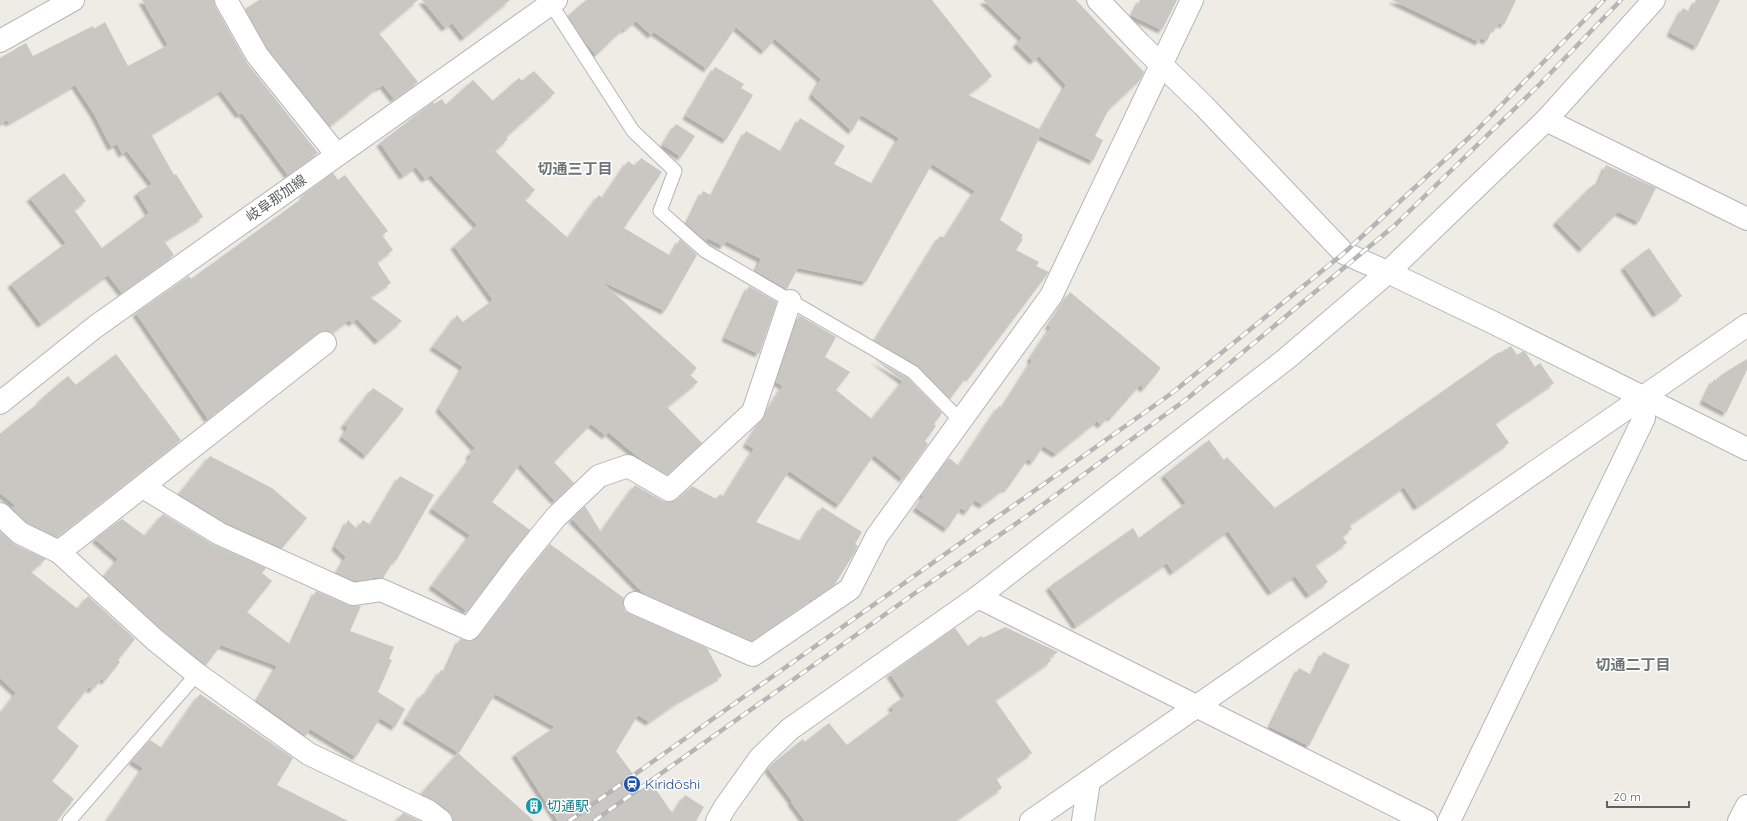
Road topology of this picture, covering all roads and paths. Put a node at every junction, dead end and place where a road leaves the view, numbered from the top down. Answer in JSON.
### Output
{"nodes":[{"id":1,"x":73,"y":0,"type":"edge"},
{"id":2,"x":226,"y":0,"type":"edge"},
{"id":3,"x":1098,"y":0,"type":"edge"},
{"id":4,"x":1192,"y":0,"type":"edge"},
{"id":5,"x":1654,"y":0,"type":"edge"},
{"id":6,"x":554,"y":2,"type":"edge"},
{"id":7,"x":0,"y":41,"type":"edge"},
{"id":8,"x":1161,"y":63,"type":"junction"},
{"id":9,"x":1546,"y":120,"type":"junction"},
{"id":10,"x":337,"y":155,"type":"junction"},
{"id":11,"x":1747,"y":219,"type":"edge"},
{"id":12,"x":1387,"y":273,"type":"junction"},
{"id":13,"x":790,"y":301,"type":"junction"},
{"id":14,"x":1747,"y":325,"type":"edge"},
{"id":15,"x":325,"y":343,"type":"dead end"},
{"id":16,"x":1641,"y":397,"type":"junction"},
{"id":17,"x":0,"y":403,"type":"edge"},
{"id":18,"x":961,"y":420,"type":"junction"},
{"id":19,"x":1747,"y":449,"type":"edge"},
{"id":20,"x":143,"y":487,"type":"junction"},
{"id":21,"x":0,"y":514,"type":"edge"},
{"id":22,"x":59,"y":552,"type":"junction"},
{"id":23,"x":978,"y":597,"type":"junction"},
{"id":24,"x":635,"y":603,"type":"dead end"},
{"id":25,"x":196,"y":674,"type":"junction"},
{"id":26,"x":1196,"y":706,"type":"junction"},
{"id":27,"x":1089,"y":781,"type":"junction"},
{"id":28,"x":1747,"y":806,"type":"edge"},
{"id":29,"x":69,"y":821,"type":"edge"},
{"id":30,"x":441,"y":821,"type":"edge"},
{"id":31,"x":717,"y":821,"type":"edge"},
{"id":32,"x":1031,"y":821,"type":"edge"},
{"id":33,"x":1083,"y":821,"type":"edge"},
{"id":34,"x":1426,"y":821,"type":"edge"},
{"id":35,"x":1449,"y":821,"type":"edge"},
{"id":36,"x":1740,"y":821,"type":"edge"}],
"edges":[{"from":1,"to":7,"type":"street"},
{"from":2,"to":10,"type":"street"},
{"from":3,"to":8,"type":"street"},
{"from":4,"to":8,"type":"street"},
{"from":5,"to":9,"type":"street"},
{"from":6,"to":10,"type":"street","name":"岐阜那加線"},
{"from":6,"to":13,"type":"lane"},
{"from":8,"to":12,"type":"street"},
{"from":8,"to":18,"type":"street"},
{"from":9,"to":11,"type":"street"},
{"from":9,"to":12,"type":"street"},
{"from":10,"to":17,"type":"street","name":"岐阜那加線"},
{"from":12,"to":16,"type":"street"},
{"from":12,"to":23,"type":"street"},
{"from":13,"to":18,"type":"lane"},
{"from":13,"to":20,"type":"street"},
{"from":14,"to":16,"type":"street"},
{"from":15,"to":20,"type":"street"},
{"from":16,"to":19,"type":"street"},
{"from":16,"to":26,"type":"street"},
{"from":16,"to":35,"type":"street"},
{"from":18,"to":24,"type":"street"},
{"from":20,"to":22,"type":"street"},
{"from":21,"to":22,"type":"street"},
{"from":22,"to":25,"type":"street"},
{"from":23,"to":26,"type":"street"},
{"from":23,"to":31,"type":"street"},
{"from":25,"to":29,"type":"lane"},
{"from":25,"to":30,"type":"street"},
{"from":26,"to":27,"type":"street"},
{"from":26,"to":34,"type":"street"},
{"from":27,"to":32,"type":"street"},
{"from":27,"to":33,"type":"street"},
{"from":28,"to":36,"type":"street"}]}
